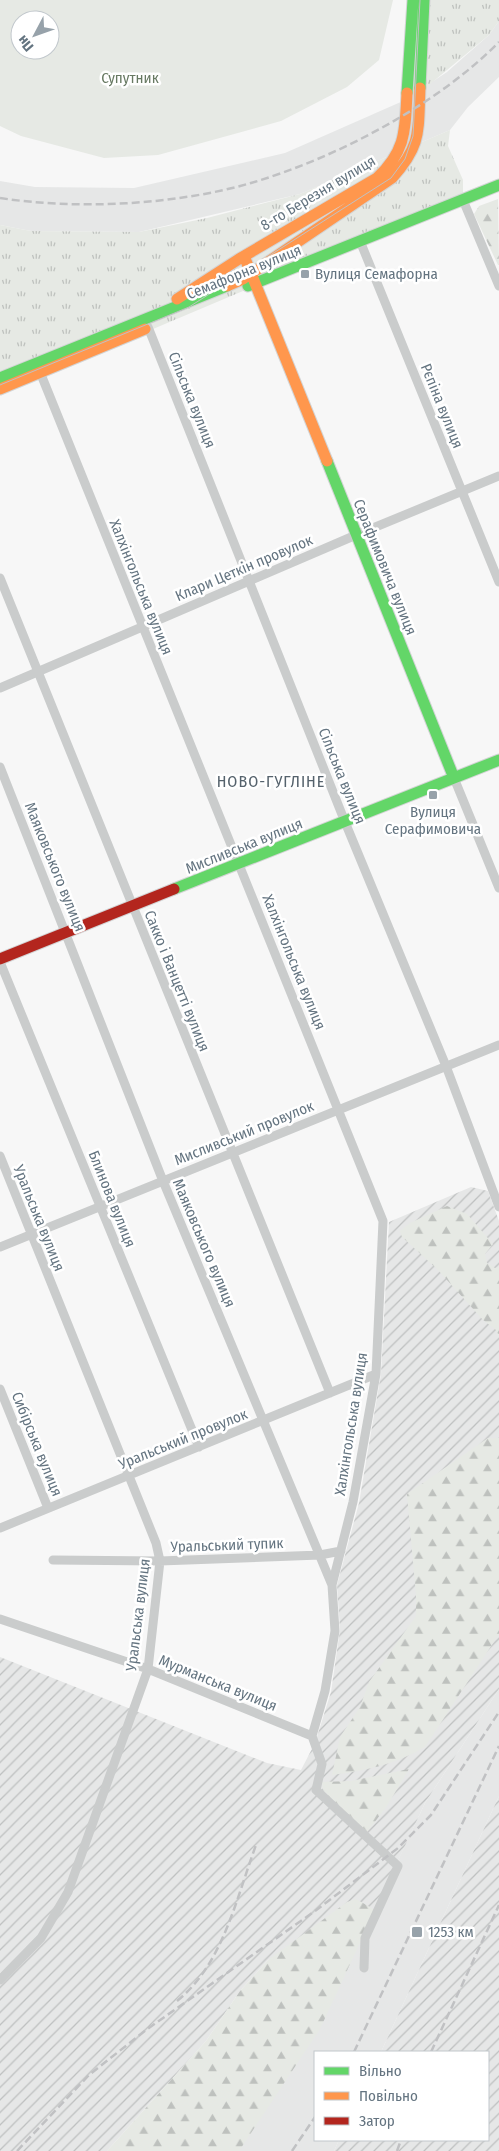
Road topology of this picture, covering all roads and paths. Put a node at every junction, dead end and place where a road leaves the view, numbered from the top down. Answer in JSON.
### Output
{"nodes":[{"id":1,"x":413,"y":0,"type":"edge"},
{"id":2,"x":424,"y":0,"type":"edge"},
{"id":3,"x":499,"y":185,"type":"edge"},
{"id":4,"x":463,"y":200,"type":"junction"},
{"id":5,"x":360,"y":241,"type":"junction"},
{"id":6,"x":244,"y":256,"type":"junction"},
{"id":7,"x":254,"y":278,"type":"junction"},
{"id":8,"x":499,"y":286,"type":"edge"},
{"id":9,"x":148,"y":327,"type":"junction"},
{"id":10,"x":120,"y":328,"type":"junction"},
{"id":11,"x":40,"y":372,"type":"junction"},
{"id":12,"x":0,"y":378,"type":"edge"},
{"id":13,"x":0,"y":388,"type":"edge"},
{"id":14,"x":499,"y":476,"type":"edge"},
{"id":15,"x":462,"y":491,"type":"junction"},
{"id":16,"x":356,"y":535,"type":"junction"},
{"id":17,"x":0,"y":578,"type":"edge"},
{"id":18,"x":249,"y":581,"type":"junction"},
{"id":19,"x":499,"y":582,"type":"edge"},
{"id":20,"x":142,"y":627,"type":"junction"},
{"id":21,"x":37,"y":673,"type":"junction"},
{"id":22,"x":0,"y":688,"type":"edge"},
{"id":23,"x":499,"y":760,"type":"edge"},
{"id":24,"x":0,"y":767,"type":"edge"},
{"id":25,"x":454,"y":778,"type":"junction"},
{"id":26,"x":345,"y":822,"type":"junction"},
{"id":27,"x":239,"y":864,"type":"junction"},
{"id":28,"x":499,"y":888,"type":"edge"},
{"id":29,"x":132,"y":906,"type":"junction"},
{"id":30,"x":66,"y":932,"type":"junction"},
{"id":31,"x":0,"y":961,"type":"edge"},
{"id":32,"x":499,"y":1045,"type":"edge"},
{"id":33,"x":446,"y":1066,"type":"junction"},
{"id":34,"x":339,"y":1109,"type":"junction"},
{"id":35,"x":232,"y":1153,"type":"junction"},
{"id":36,"x":0,"y":1156,"type":"edge"},
{"id":37,"x":162,"y":1181,"type":"junction"},
{"id":38,"x":100,"y":1206,"type":"junction"},
{"id":39,"x":499,"y":1207,"type":"edge"},
{"id":40,"x":31,"y":1234,"type":"junction"},
{"id":41,"x":0,"y":1247,"type":"edge"},
{"id":42,"x":376,"y":1374,"type":"junction"},
{"id":43,"x":0,"y":1389,"type":"edge"},
{"id":44,"x":330,"y":1393,"type":"junction"},
{"id":45,"x":263,"y":1421,"type":"junction"},
{"id":46,"x":199,"y":1447,"type":"junction"},
{"id":47,"x":129,"y":1476,"type":"junction"},
{"id":48,"x":48,"y":1508,"type":"junction"},
{"id":49,"x":0,"y":1528,"type":"edge"},
{"id":50,"x":341,"y":1551,"type":"junction"},
{"id":51,"x":320,"y":1555,"type":"junction"},
{"id":52,"x":53,"y":1560,"type":"dead end"},
{"id":53,"x":160,"y":1561,"type":"junction"},
{"id":54,"x":332,"y":1585,"type":"junction"},
{"id":55,"x":0,"y":1619,"type":"edge"},
{"id":56,"x":148,"y":1669,"type":"junction"},
{"id":57,"x":312,"y":1736,"type":"junction"},
{"id":58,"x":364,"y":1968,"type":"dead end"},
{"id":59,"x":0,"y":1980,"type":"edge"}],
"edges":[{"from":1,"to":6,"type":"main road","name":"8-го Березня вулиця"},
{"from":2,"to":7,"type":"main road","name":"8-го Березня вулиця"},
{"from":3,"to":4,"type":"main road","name":"Семафорна вулиця"},
{"from":4,"to":5,"type":"main road","name":"Семафорна вулиця"},
{"from":4,"to":8,"type":"street"},
{"from":5,"to":7,"type":"main road","name":"Семафорна вулиця"},
{"from":5,"to":15,"type":"street","name":"Рєпіна вулиця"},
{"from":6,"to":7,"type":"main road","name":"Серафимовича вулиця"},
{"from":6,"to":10,"type":"main road","name":"Семафорна вулиця"},
{"from":7,"to":9,"type":"main road","name":"Семафорна вулиця"},
{"from":7,"to":10,"type":"main road","name":"Семафорна вулиця"},
{"from":7,"to":16,"type":"main road","name":"Серафимовича вулиця"},
{"from":9,"to":11,"type":"main road","name":"Семафорна вулиця"},
{"from":9,"to":18,"type":"street","name":"Сільська вулиця"},
{"from":10,"to":12,"type":"main road","name":"Семафорна вулиця"},
{"from":11,"to":13,"type":"main road","name":"Семафорна вулиця"},
{"from":11,"to":20,"type":"street","name":"Халхінгольська вулиця"},
{"from":14,"to":15,"type":"street","name":"Клари Цеткін провулок"},
{"from":15,"to":16,"type":"street","name":"Клари Цеткін провулок"},
{"from":15,"to":19,"type":"street","name":"Рєпіна вулиця"},
{"from":16,"to":18,"type":"street","name":"Клари Цеткін провулок"},
{"from":16,"to":25,"type":"main road","name":"Серафимовича вулиця"},
{"from":17,"to":21,"type":"street","name":"Сакко і Ванцетті вулиця"},
{"from":18,"to":20,"type":"street","name":"Клари Цеткін провулок"},
{"from":18,"to":26,"type":"street","name":"Сільська вулиця"},
{"from":20,"to":21,"type":"street","name":"Клари Цеткін провулок"},
{"from":20,"to":27,"type":"street","name":"Халхінгольська вулиця"},
{"from":21,"to":22,"type":"street","name":"Клари Цеткін провулок"},
{"from":21,"to":29,"type":"street","name":"Сакко і Ванцетті вулиця"},
{"from":23,"to":25,"type":"main road","name":"Мисливська вулиця"},
{"from":24,"to":30,"type":"street","name":"Маяковського вулиця"},
{"from":25,"to":26,"type":"main road","name":"Мисливська вулиця"},
{"from":25,"to":28,"type":"street","name":"Серафимовича вулиця"},
{"from":26,"to":27,"type":"main road","name":"Мисливська вулиця"},
{"from":26,"to":33,"type":"street","name":"Сільська вулиця"},
{"from":27,"to":29,"type":"main road","name":"Мисливська вулиця"},
{"from":27,"to":34,"type":"street","name":"Халхінгольська вулиця"},
{"from":29,"to":30,"type":"main road","name":"Мисливська вулиця"},
{"from":29,"to":35,"type":"street","name":"Сакко і Ванцетті вулиця"},
{"from":30,"to":31,"type":"main road","name":"Мисливська вулиця"},
{"from":30,"to":37,"type":"street","name":"Маяковського вулиця"},
{"from":31,"to":38,"type":"street","name":"Блинова вулиця"},
{"from":32,"to":33,"type":"street","name":"Мисливський провулок"},
{"from":33,"to":34,"type":"street","name":"Мисливський провулок"},
{"from":33,"to":39,"type":"street","name":"Сільська вулиця"},
{"from":34,"to":35,"type":"street","name":"Мисливський провулок"},
{"from":34,"to":42,"type":"street","name":"Халхінгольська вулиця"},
{"from":35,"to":37,"type":"street","name":"Мисливський провулок"},
{"from":35,"to":44,"type":"street","name":"Сакко і Ванцетті вулиця"},
{"from":36,"to":40,"type":"street","name":"Уральська вулиця"},
{"from":37,"to":38,"type":"street","name":"Мисливський провулок"},
{"from":37,"to":45,"type":"street","name":"Маяковського вулиця"},
{"from":38,"to":40,"type":"street","name":"Мисливський провулок"},
{"from":38,"to":46,"type":"street","name":"Блинова вулиця"},
{"from":40,"to":41,"type":"street","name":"Мисливський провулок"},
{"from":40,"to":47,"type":"street","name":"Уральська вулиця"},
{"from":42,"to":44,"type":"street","name":"Уральський провулок"},
{"from":42,"to":50,"type":"street","name":"Халхінгольська вулиця"},
{"from":43,"to":48,"type":"street","name":"Сибірська вулиця"},
{"from":44,"to":45,"type":"street","name":"Уральський провулок"},
{"from":45,"to":46,"type":"street","name":"Уральський провулок"},
{"from":45,"to":51,"type":"street","name":"Маяковського вулиця"},
{"from":46,"to":47,"type":"street","name":"Уральський провулок"},
{"from":47,"to":48,"type":"street","name":"Уральський провулок"},
{"from":47,"to":53,"type":"street","name":"Уральська вулиця"},
{"from":48,"to":49,"type":"street","name":"Уральський провулок"},
{"from":50,"to":51,"type":"street","name":"Уральський тупик"},
{"from":50,"to":54,"type":"street","name":"Халхінгольська вулиця"},
{"from":51,"to":53,"type":"street","name":"Уральський тупик"},
{"from":51,"to":54,"type":"street","name":"Маяковського вулиця"},
{"from":52,"to":53,"type":"street","name":"Уральський тупик"},
{"from":53,"to":56,"type":"street","name":"Уральська вулиця"},
{"from":54,"to":57,"type":"street","name":"Маяковського вулиця"},
{"from":55,"to":56,"type":"street","name":"Мурманська вулиця"},
{"from":56,"to":57,"type":"street","name":"Мурманська вулиця"},
{"from":56,"to":59,"type":"street","name":"Уральська вулиця"},
{"from":57,"to":58,"type":"street"}]}
